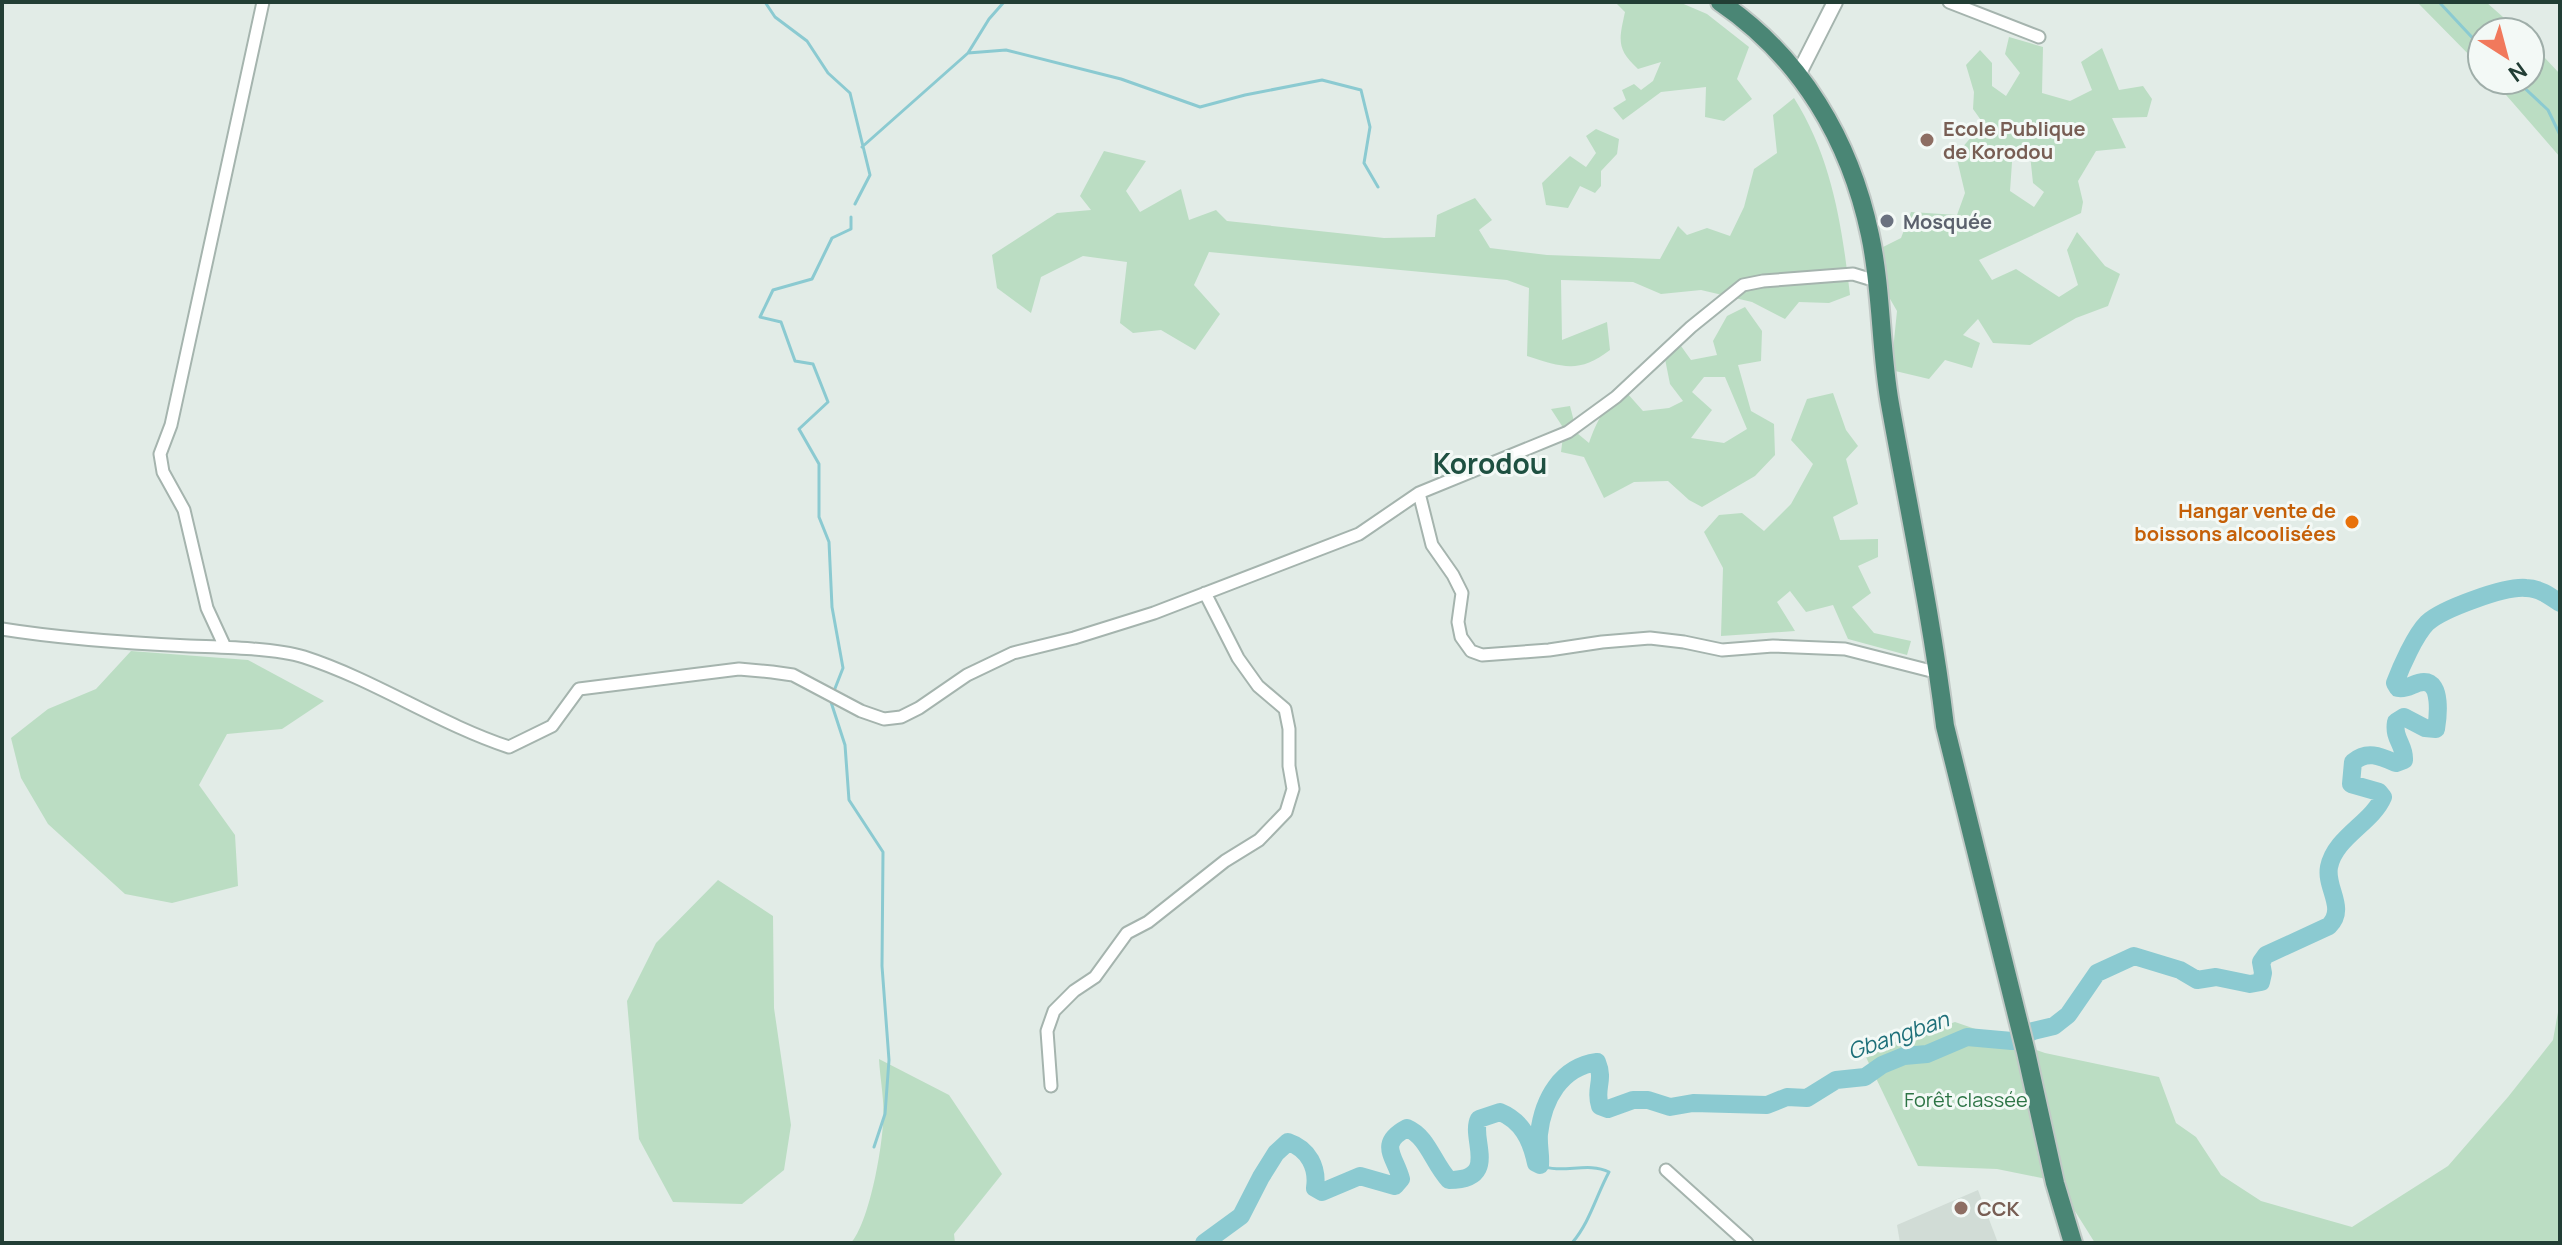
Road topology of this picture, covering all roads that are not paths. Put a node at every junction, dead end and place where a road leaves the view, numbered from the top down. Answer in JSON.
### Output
{"nodes":[{"id":1,"x":263,"y":2,"type":"edge"},
{"id":2,"x":1720,"y":2,"type":"edge"},
{"id":3,"x":1835,"y":2,"type":"edge"},
{"id":4,"x":1949,"y":2,"type":"edge"},
{"id":5,"x":2039,"y":37,"type":"dead end"},
{"id":6,"x":1798,"y":75,"type":"junction"},
{"id":7,"x":1876,"y":281,"type":"junction"},
{"id":8,"x":1419,"y":493,"type":"junction"},
{"id":9,"x":1205,"y":593,"type":"junction"},
{"id":10,"x":2,"y":629,"type":"edge"},
{"id":11,"x":225,"y":647,"type":"junction"},
{"id":12,"x":1939,"y":673,"type":"junction"},
{"id":13,"x":1051,"y":1086,"type":"dead end"},
{"id":14,"x":1666,"y":1170,"type":"dead end"},
{"id":15,"x":1747,"y":1243,"type":"edge"},
{"id":16,"x":2073,"y":1243,"type":"edge"}],
"edges":[{"from":1,"to":11,"type":"street"},
{"from":2,"to":6,"type":"highway"},
{"from":3,"to":6,"type":"street"},
{"from":4,"to":5,"type":"street"},
{"from":6,"to":7,"type":"highway"},
{"from":7,"to":8,"type":"street"},
{"from":7,"to":12,"type":"highway"},
{"from":8,"to":9,"type":"street"},
{"from":8,"to":12,"type":"street"},
{"from":9,"to":11,"type":"street"},
{"from":9,"to":13,"type":"street"},
{"from":10,"to":11,"type":"street"},
{"from":12,"to":16,"type":"highway"},
{"from":14,"to":15,"type":"street"}]}
